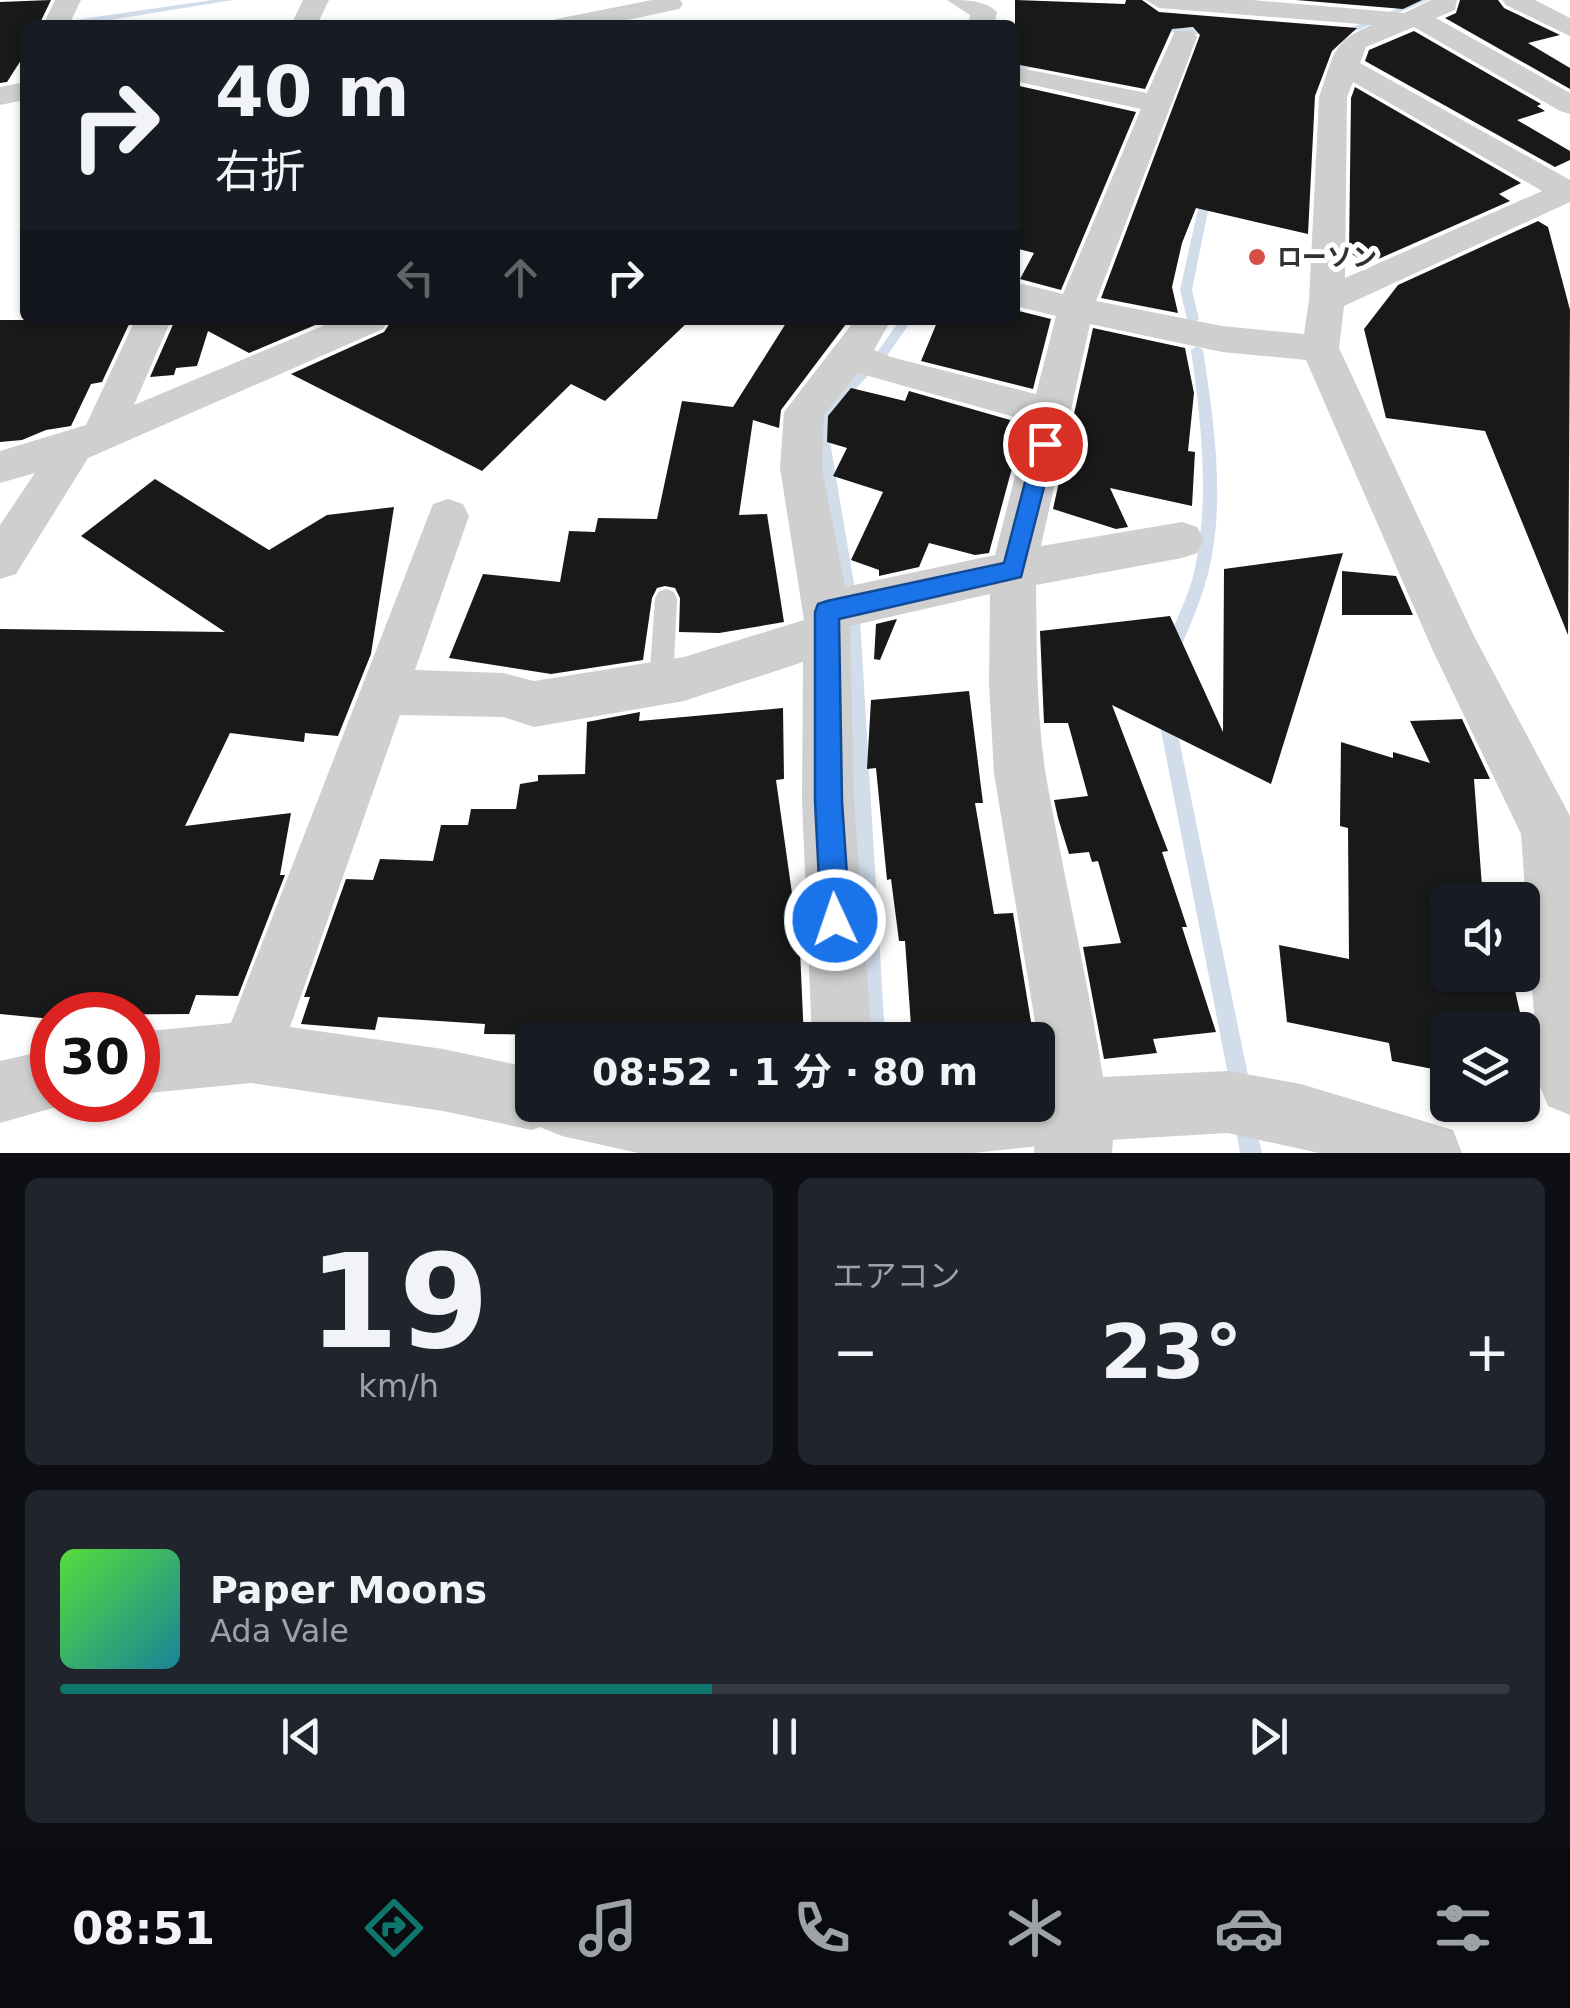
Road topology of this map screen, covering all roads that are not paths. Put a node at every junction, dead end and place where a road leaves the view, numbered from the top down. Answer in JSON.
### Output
{"nodes":[{"id":1,"x":960,"y":0,"type":"edge"},
{"id":2,"x":1159,"y":0,"type":"edge"},
{"id":3,"x":1444,"y":0,"type":"edge"},
{"id":4,"x":1515,"y":0,"type":"edge"},
{"id":5,"x":669,"y":10,"type":"edge"},
{"id":6,"x":1355,"y":10,"type":"edge"},
{"id":7,"x":599,"y":20,"type":"edge"},
{"id":8,"x":982,"y":20,"type":"edge"},
{"id":9,"x":1409,"y":20,"type":"junction"},
{"id":10,"x":1570,"y":28,"type":"edge"},
{"id":11,"x":1184,"y":36,"type":"dead end"},
{"id":12,"x":1342,"y":66,"type":"junction"},
{"id":13,"x":1020,"y":74,"type":"dead end"},
{"id":14,"x":1155,"y":103,"type":"junction"},
{"id":15,"x":1570,"y":104,"type":"edge"},
{"id":16,"x":1561,"y":193,"type":"edge"},
{"id":17,"x":1570,"y":230,"type":"edge"},
{"id":18,"x":1020,"y":295,"type":"edge"},
{"id":19,"x":1327,"y":300,"type":"junction"},
{"id":20,"x":1076,"y":306,"type":"junction"},
{"id":21,"x":150,"y":325,"type":"edge"},
{"id":22,"x":296,"y":325,"type":"edge"},
{"id":23,"x":359,"y":325,"type":"edge"},
{"id":24,"x":1320,"y":348,"type":"junction"},
{"id":25,"x":868,"y":351,"type":"edge"},
{"id":26,"x":279,"y":360,"type":"junction"},
{"id":27,"x":1053,"y":413,"type":"junction"},
{"id":28,"x":89,"y":439,"type":"junction"},
{"id":29,"x":0,"y":467,"type":"edge"},
{"id":30,"x":448,"y":516,"type":"dead end"},
{"id":31,"x":1182,"y":540,"type":"dead end"},
{"id":32,"x":0,"y":560,"type":"edge"},
{"id":33,"x":1013,"y":570,"type":"junction"},
{"id":34,"x":666,"y":599,"type":"dead end"},
{"id":35,"x":826,"y":623,"type":"junction"},
{"id":36,"x":661,"y":683,"type":"junction"},
{"id":37,"x":382,"y":692,"type":"junction"},
{"id":38,"x":1559,"y":847,"type":"edge"},
{"id":39,"x":841,"y":1022,"type":"edge"},
{"id":40,"x":250,"y":1052,"type":"junction"},
{"id":41,"x":160,"y":1062,"type":"edge"},
{"id":42,"x":1570,"y":1084,"type":"edge"},
{"id":43,"x":515,"y":1095,"type":"edge"},
{"id":44,"x":1277,"y":1120,"type":"edge"},
{"id":45,"x":603,"y":1122,"type":"edge"},
{"id":46,"x":824,"y":1122,"type":"edge"},
{"id":47,"x":888,"y":1122,"type":"edge"},
{"id":48,"x":1074,"y":1131,"type":"edge"},
{"id":49,"x":642,"y":1138,"type":"edge"},
{"id":50,"x":1430,"y":1153,"type":"edge"}],
"edges":[{"from":1,"to":8,"type":"street"},
{"from":2,"to":6,"type":"street"},
{"from":3,"to":9,"type":"street"},
{"from":4,"to":10,"type":"street"},
{"from":5,"to":7,"type":"street"},
{"from":6,"to":9,"type":"street"},
{"from":9,"to":12,"type":"street"},
{"from":9,"to":15,"type":"street"},
{"from":11,"to":14,"type":"street"},
{"from":12,"to":16,"type":"street"},
{"from":12,"to":19,"type":"street"},
{"from":13,"to":14,"type":"street"},
{"from":14,"to":20,"type":"street"},
{"from":16,"to":17,"type":"street"},
{"from":16,"to":19,"type":"street"},
{"from":18,"to":20,"type":"street"},
{"from":19,"to":24,"type":"street"},
{"from":20,"to":24,"type":"street"},
{"from":20,"to":27,"type":"street"},
{"from":21,"to":28,"type":"street"},
{"from":22,"to":26,"type":"street"},
{"from":23,"to":26,"type":"street"},
{"from":24,"to":38,"type":"street"},
{"from":25,"to":27,"type":"street"},
{"from":25,"to":35,"type":"street"},
{"from":26,"to":28,"type":"street"},
{"from":27,"to":33,"type":"street"},
{"from":28,"to":29,"type":"street"},
{"from":28,"to":32,"type":"street"},
{"from":30,"to":37,"type":"street"},
{"from":31,"to":33,"type":"street"},
{"from":33,"to":35,"type":"street"},
{"from":33,"to":48,"type":"street"},
{"from":34,"to":36,"type":"lane"},
{"from":35,"to":36,"type":"street"},
{"from":35,"to":39,"type":"street"},
{"from":36,"to":37,"type":"street"},
{"from":37,"to":40,"type":"street"},
{"from":38,"to":42,"type":"street"},
{"from":40,"to":41,"type":"street"},
{"from":40,"to":43,"type":"street"},
{"from":44,"to":48,"type":"street"},
{"from":44,"to":50,"type":"street"},
{"from":45,"to":49,"type":"street"},
{"from":46,"to":49,"type":"street"},
{"from":47,"to":48,"type":"street"}]}
